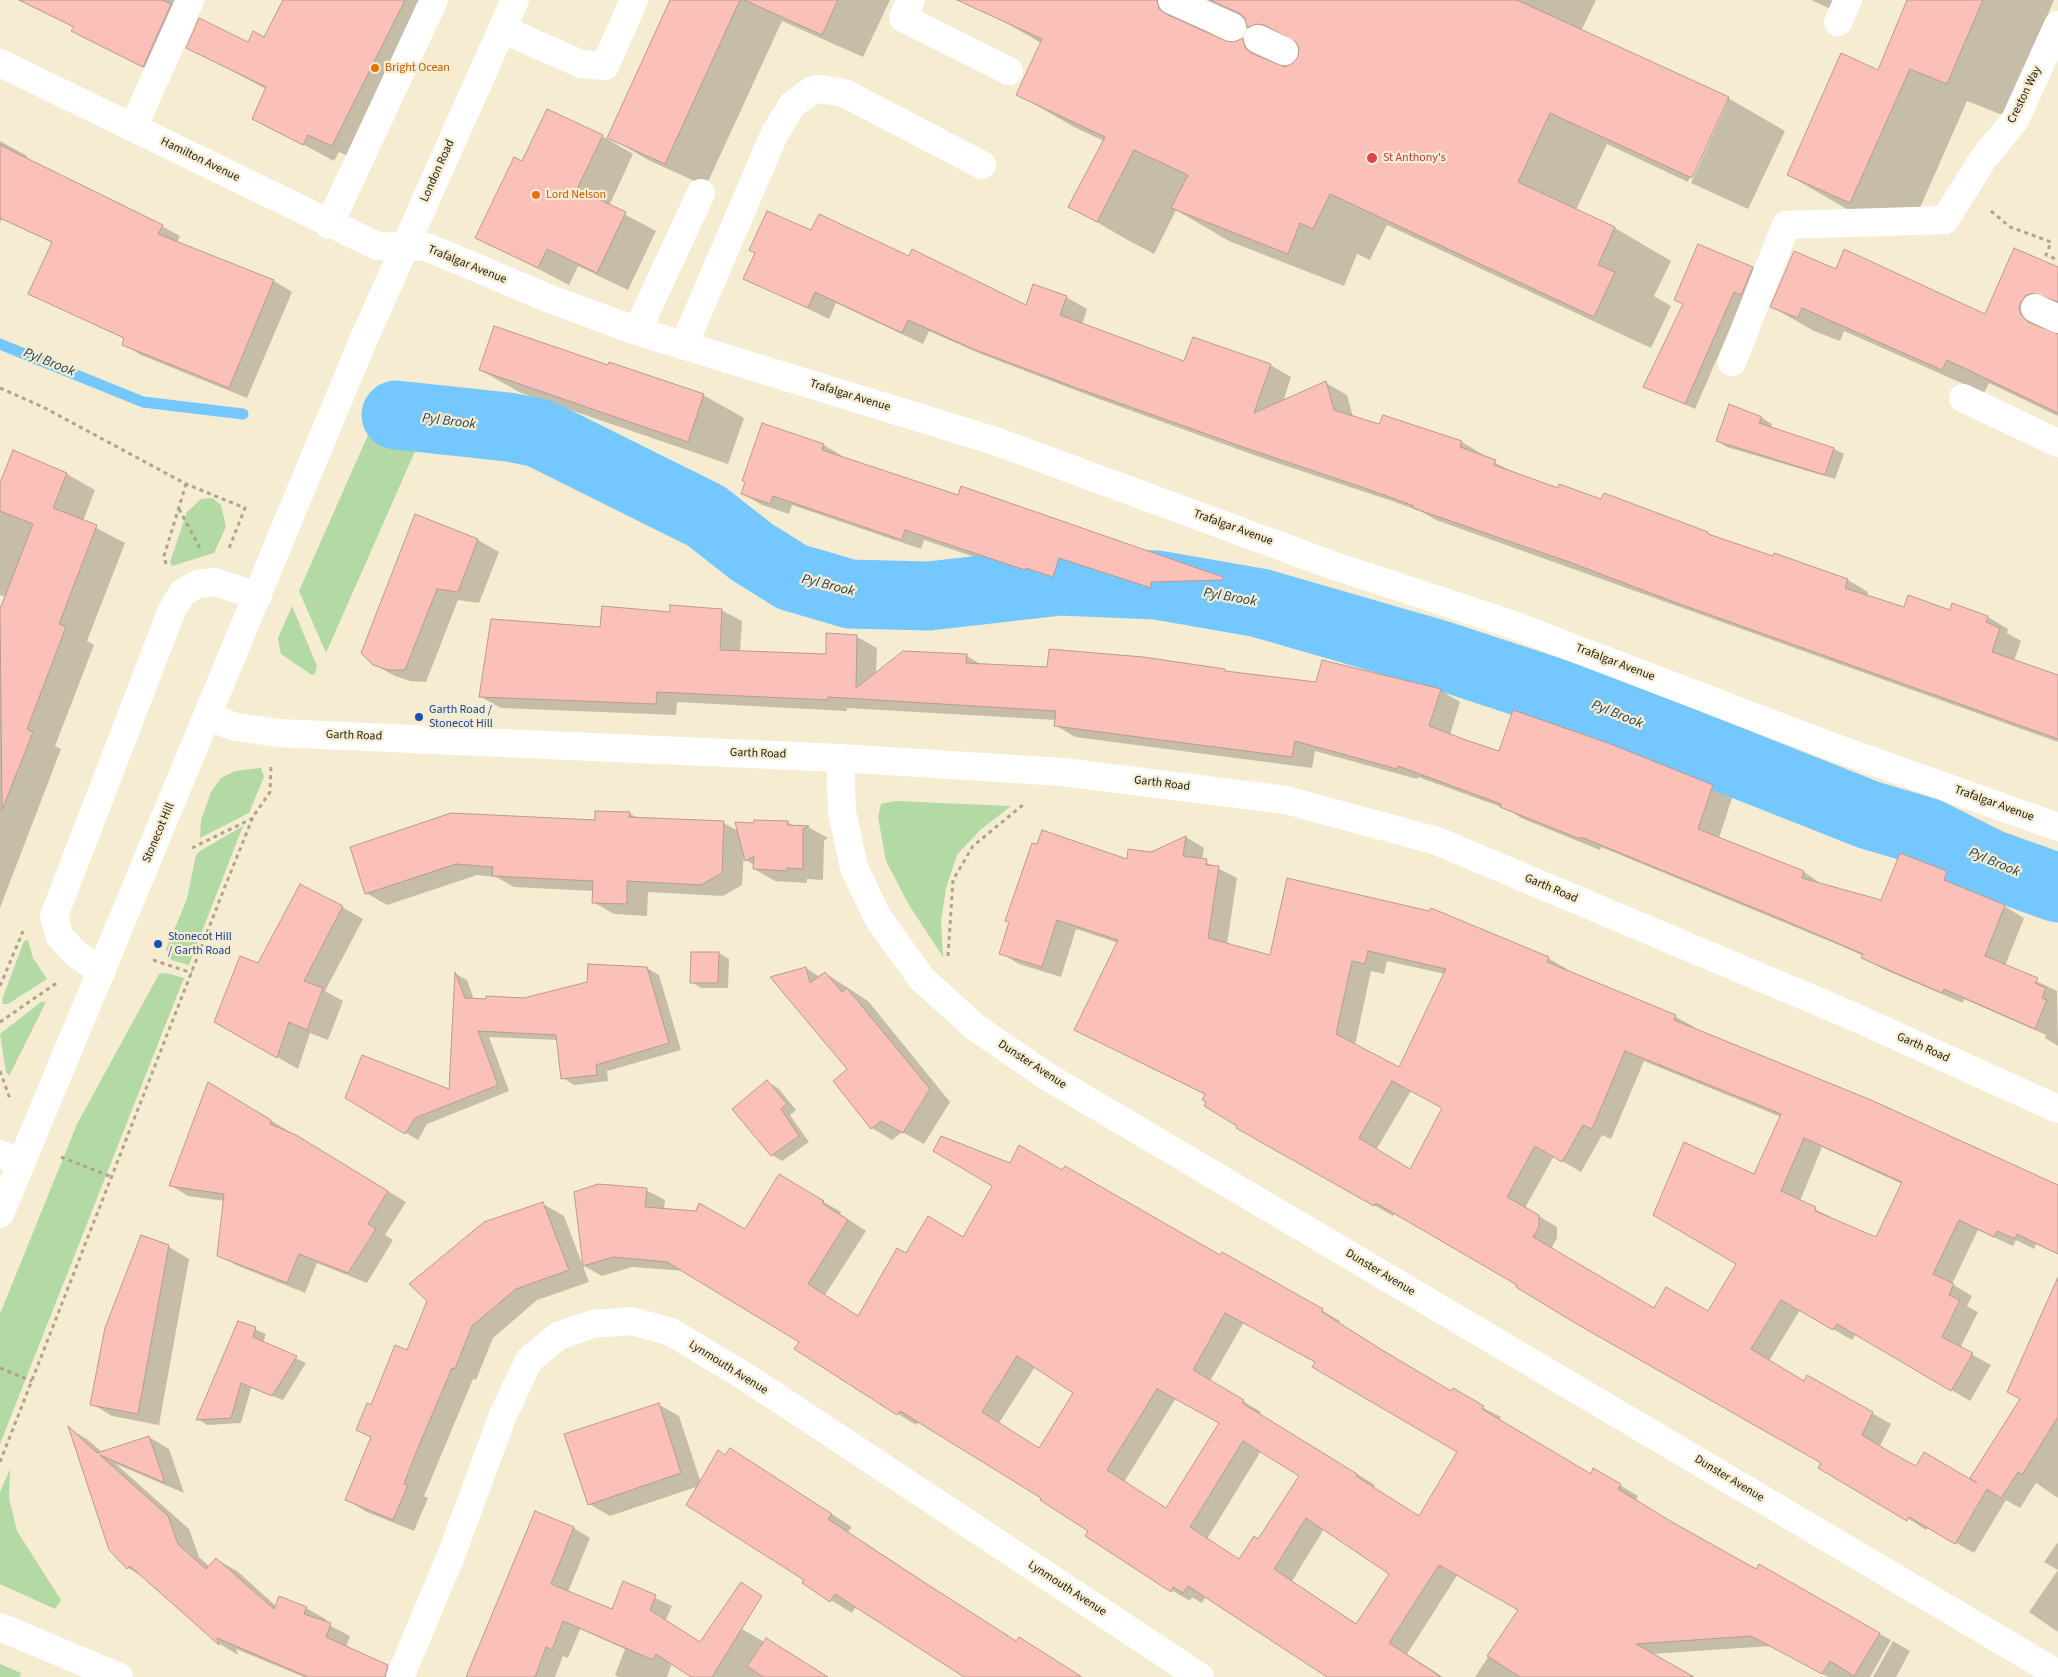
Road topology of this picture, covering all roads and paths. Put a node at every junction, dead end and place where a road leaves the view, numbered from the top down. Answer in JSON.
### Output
{"nodes":[{"id":1,"x":190,"y":0,"type":"edge"},
{"id":2,"x":434,"y":0,"type":"edge"},
{"id":3,"x":515,"y":0,"type":"edge"},
{"id":4,"x":634,"y":0,"type":"edge"},
{"id":5,"x":911,"y":0,"type":"edge"},
{"id":6,"x":1172,"y":0,"type":"edge"},
{"id":7,"x":2058,"y":25,"type":"edge"},
{"id":8,"x":1232,"y":28,"type":"dead end"},
{"id":9,"x":502,"y":29,"type":"junction"},
{"id":10,"x":1258,"y":39,"type":"dead end"},
{"id":11,"x":1284,"y":51,"type":"dead end"},
{"id":12,"x":0,"y":63,"type":"edge"},
{"id":13,"x":1008,"y":70,"type":"dead end"},
{"id":14,"x":133,"y":128,"type":"junction"},
{"id":15,"x":982,"y":165,"type":"dead end"},
{"id":16,"x":1964,"y":188,"type":"junction"},
{"id":17,"x":701,"y":192,"type":"dead end"},
{"id":18,"x":329,"y":225,"type":"junction"},
{"id":19,"x":403,"y":247,"type":"junction"},
{"id":20,"x":2058,"y":260,"type":"edge"},
{"id":21,"x":637,"y":332,"type":"junction"},
{"id":22,"x":684,"y":345,"type":"junction"},
{"id":23,"x":1732,"y":362,"type":"dead end"},
{"id":24,"x":0,"y":388,"type":"edge"},
{"id":25,"x":1963,"y":398,"type":"dead end"},
{"id":26,"x":2058,"y":443,"type":"edge"},
{"id":27,"x":317,"y":452,"type":"joint"},
{"id":28,"x":186,"y":484,"type":"junction"},
{"id":29,"x":179,"y":508,"type":"junction"},
{"id":30,"x":203,"y":554,"type":"dead end"},
{"id":31,"x":224,"y":560,"type":"dead end"},
{"id":32,"x":167,"y":570,"type":"dead end"},
{"id":33,"x":258,"y":596,"type":"junction"},
{"id":34,"x":208,"y":717,"type":"junction"},
{"id":35,"x":272,"y":758,"type":"dead end"},
{"id":36,"x":840,"y":758,"type":"junction"},
{"id":37,"x":1063,"y":772,"type":"junction"},
{"id":38,"x":253,"y":817,"type":"junction"},
{"id":39,"x":2058,"y":827,"type":"edge"},
{"id":40,"x":192,"y":848,"type":"dead end"},
{"id":41,"x":153,"y":960,"type":"dead end"},
{"id":42,"x":102,"y":972,"type":"junction"},
{"id":43,"x":192,"y":973,"type":"junction"},
{"id":44,"x":64,"y":978,"type":"dead end"},
{"id":45,"x":948,"y":1003,"type":"junction"},
{"id":46,"x":0,"y":1022,"type":"edge"},
{"id":47,"x":0,"y":1071,"type":"edge"},
{"id":48,"x":12,"y":1104,"type":"dead end"},
{"id":49,"x":2058,"y":1109,"type":"edge"},
{"id":50,"x":56,"y":1155,"type":"dead end"},
{"id":51,"x":10,"y":1158,"type":"edge"},
{"id":52,"x":112,"y":1177,"type":"junction"},
{"id":53,"x":0,"y":1214,"type":"edge"},
{"id":54,"x":0,"y":1368,"type":"edge"},
{"id":55,"x":32,"y":1381,"type":"junction"},
{"id":56,"x":0,"y":1462,"type":"edge"},
{"id":57,"x":0,"y":1627,"type":"edge"},
{"id":58,"x":2058,"y":1674,"type":"edge"},
{"id":59,"x":119,"y":1677,"type":"edge"},
{"id":60,"x":400,"y":1677,"type":"edge"},
{"id":61,"x":1200,"y":1677,"type":"edge"}],
"edges":[{"from":1,"to":14,"type":"main road"},
{"from":2,"to":18,"type":"main road"},
{"from":3,"to":9,"type":"main road","name":"London Road"},
{"from":4,"to":9,"type":"main road"},
{"from":5,"to":13,"type":"main road"},
{"from":6,"to":8,"type":"main road"},
{"from":7,"to":16,"type":"main road","name":"Creston Way"},
{"from":9,"to":19,"type":"main road","name":"London Road"},
{"from":10,"to":11,"type":"main road"},
{"from":12,"to":14,"type":"main road","name":"Hamilton Avenue"},
{"from":14,"to":18,"type":"main road","name":"Hamilton Avenue"},
{"from":15,"to":22,"type":"main road"},
{"from":16,"to":20,"type":"path"},
{"from":16,"to":23,"type":"main road","name":"Creston Way"},
{"from":17,"to":21,"type":"main road"},
{"from":18,"to":19,"type":"main road","name":"Hamilton Avenue"},
{"from":19,"to":21,"type":"main road","name":"Trafalgar Avenue"},
{"from":19,"to":27,"type":"main road","name":"London Road"},
{"from":21,"to":22,"type":"main road","name":"Trafalgar Avenue"},
{"from":22,"to":39,"type":"main road","name":"Trafalgar Avenue"},
{"from":24,"to":28,"type":"path"},
{"from":25,"to":26,"type":"main road"},
{"from":27,"to":33,"type":"main road","name":"Stonecot Hill"},
{"from":28,"to":29,"type":"path"},
{"from":28,"to":31,"type":"path"},
{"from":29,"to":30,"type":"path"},
{"from":29,"to":32,"type":"path"},
{"from":33,"to":34,"type":"main road","name":"Stonecot Hill"},
{"from":33,"to":42,"type":"main road"},
{"from":34,"to":36,"type":"main road","name":"Garth Road"},
{"from":34,"to":42,"type":"main road","name":"Stonecot Hill"},
{"from":35,"to":38,"type":"path"},
{"from":36,"to":37,"type":"main road","name":"Garth Road"},
{"from":36,"to":45,"type":"main road","name":"Dunster Avenue"},
{"from":37,"to":45,"type":"path"},
{"from":37,"to":49,"type":"main road","name":"Garth Road"},
{"from":38,"to":40,"type":"path"},
{"from":38,"to":43,"type":"path"},
{"from":41,"to":43,"type":"path"},
{"from":42,"to":51,"type":"main road","name":"Stonecot Hill"},
{"from":43,"to":52,"type":"path"},
{"from":44,"to":46,"type":"path"},
{"from":45,"to":58,"type":"main road","name":"Dunster Avenue"},
{"from":47,"to":48,"type":"path"},
{"from":50,"to":52,"type":"path"},
{"from":51,"to":53,"type":"main road","name":"Stonecot Hill"},
{"from":52,"to":55,"type":"path"},
{"from":54,"to":55,"type":"path"},
{"from":55,"to":56,"type":"path"},
{"from":57,"to":59,"type":"main road"},
{"from":60,"to":61,"type":"main road","name":"Lynmouth Avenue"}]}
